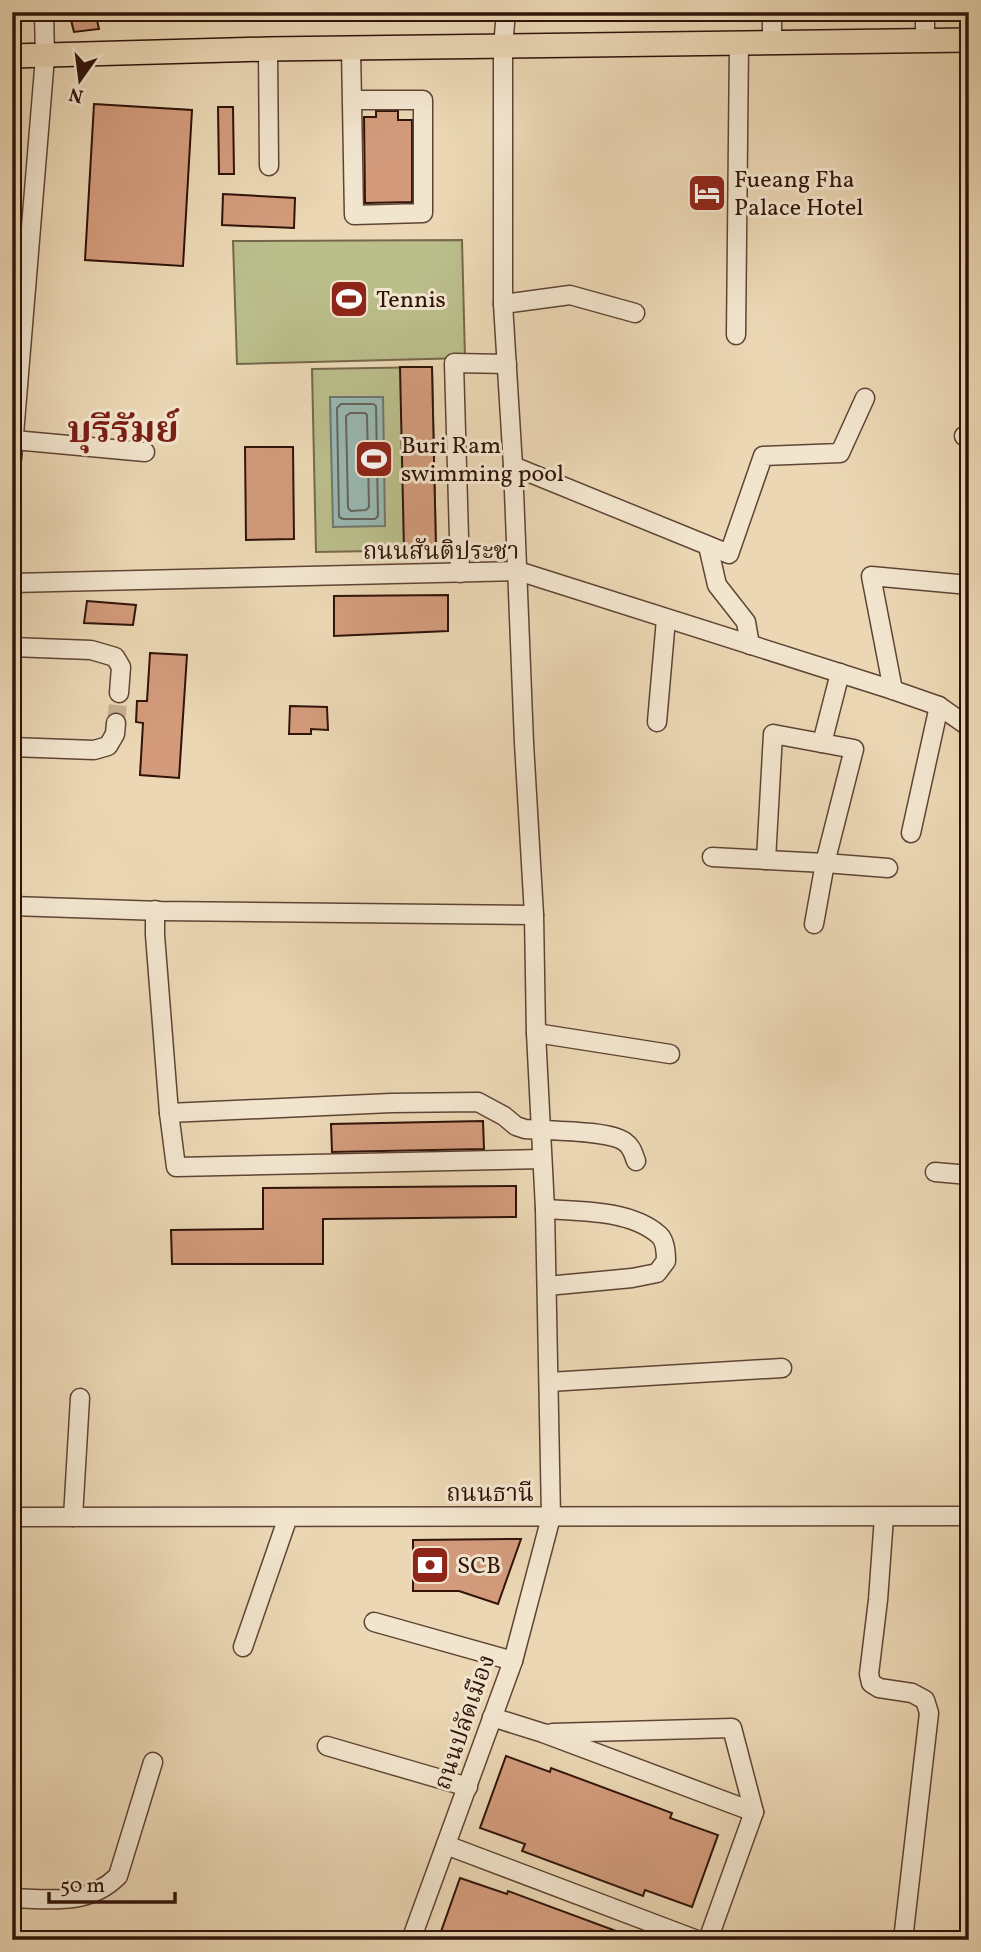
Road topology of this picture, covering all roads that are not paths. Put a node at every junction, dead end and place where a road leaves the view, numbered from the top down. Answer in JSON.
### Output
{"nodes":[{"id":1,"x":44,"y":12,"type":"edge"},
{"id":2,"x":506,"y":12,"type":"edge"},
{"id":3,"x":772,"y":12,"type":"edge"},
{"id":4,"x":925,"y":12,"type":"edge"},
{"id":5,"x":969,"y":40,"type":"edge"},
{"id":6,"x":926,"y":41,"type":"junction"},
{"id":7,"x":739,"y":43,"type":"junction"},
{"id":8,"x":772,"y":43,"type":"junction"},
{"id":9,"x":503,"y":46,"type":"junction"},
{"id":10,"x":351,"y":48,"type":"junction"},
{"id":11,"x":268,"y":49,"type":"junction"},
{"id":12,"x":12,"y":56,"type":"edge"},
{"id":13,"x":45,"y":57,"type":"junction"},
{"id":14,"x":352,"y":100,"type":"junction"},
{"id":15,"x":268,"y":166,"type":"dead end"},
{"id":16,"x":503,"y":303,"type":"junction"},
{"id":17,"x":635,"y":313,"type":"dead end"},
{"id":18,"x":736,"y":335,"type":"dead end"},
{"id":19,"x":507,"y":363,"type":"junction"},
{"id":20,"x":864,"y":398,"type":"dead end"},
{"id":21,"x":14,"y":440,"type":"junction"},
{"id":22,"x":145,"y":452,"type":"dead end"},
{"id":23,"x":12,"y":459,"type":"edge"},
{"id":24,"x":513,"y":467,"type":"junction"},
{"id":25,"x":708,"y":546,"type":"junction"},
{"id":26,"x":518,"y":571,"type":"junction"},
{"id":27,"x":460,"y":573,"type":"junction"},
{"id":28,"x":12,"y":583,"type":"edge"},
{"id":29,"x":969,"y":585,"type":"edge"},
{"id":30,"x":666,"y":619,"type":"junction"},
{"id":31,"x":750,"y":645,"type":"junction"},
{"id":32,"x":12,"y":647,"type":"edge"},
{"id":33,"x":840,"y":673,"type":"junction"},
{"id":34,"x":892,"y":690,"type":"junction"},
{"id":35,"x":120,"y":693,"type":"tunnel mouth"},
{"id":36,"x":939,"y":706,"type":"junction"},
{"id":37,"x":657,"y":722,"type":"dead end"},
{"id":38,"x":117,"y":723,"type":"tunnel mouth"},
{"id":39,"x":969,"y":727,"type":"edge"},
{"id":40,"x":822,"y":743,"type":"junction"},
{"id":41,"x":12,"y":747,"type":"edge"},
{"id":42,"x":911,"y":833,"type":"dead end"},
{"id":43,"x":712,"y":857,"type":"dead end"},
{"id":44,"x":766,"y":859,"type":"junction"},
{"id":45,"x":825,"y":863,"type":"junction"},
{"id":46,"x":888,"y":868,"type":"dead end"},
{"id":47,"x":12,"y":906,"type":"edge"},
{"id":48,"x":155,"y":910,"type":"junction"},
{"id":49,"x":534,"y":915,"type":"junction"},
{"id":50,"x":814,"y":924,"type":"dead end"},
{"id":51,"x":536,"y":1033,"type":"junction"},
{"id":52,"x":670,"y":1054,"type":"dead end"},
{"id":53,"x":169,"y":1113,"type":"junction"},
{"id":54,"x":540,"y":1130,"type":"junction"},
{"id":55,"x":542,"y":1159,"type":"junction"},
{"id":56,"x":636,"y":1161,"type":"dead end"},
{"id":57,"x":936,"y":1172,"type":"dead end"},
{"id":58,"x":969,"y":1175,"type":"edge"},
{"id":59,"x":545,"y":1209,"type":"junction"},
{"id":60,"x":547,"y":1286,"type":"junction"},
{"id":61,"x":782,"y":1368,"type":"dead end"},
{"id":62,"x":549,"y":1382,"type":"junction"},
{"id":63,"x":80,"y":1398,"type":"dead end"},
{"id":64,"x":969,"y":1516,"type":"edge"},
{"id":65,"x":12,"y":1517,"type":"edge"},
{"id":66,"x":73,"y":1517,"type":"junction"},
{"id":67,"x":288,"y":1517,"type":"junction"},
{"id":68,"x":551,"y":1517,"type":"junction"},
{"id":69,"x":884,"y":1517,"type":"junction"},
{"id":70,"x":374,"y":1622,"type":"dead end"},
{"id":71,"x":243,"y":1647,"type":"dead end"},
{"id":72,"x":513,"y":1661,"type":"junction"},
{"id":73,"x":492,"y":1717,"type":"junction"},
{"id":74,"x":543,"y":1733,"type":"junction"},
{"id":75,"x":327,"y":1746,"type":"dead end"},
{"id":76,"x":153,"y":1762,"type":"dead end"},
{"id":77,"x":468,"y":1787,"type":"junction"},
{"id":78,"x":754,"y":1812,"type":"junction"},
{"id":79,"x":446,"y":1845,"type":"junction"},
{"id":80,"x":12,"y":1898,"type":"edge"},
{"id":81,"x":411,"y":1940,"type":"edge"},
{"id":82,"x":697,"y":1940,"type":"edge"},
{"id":83,"x":708,"y":1940,"type":"edge"},
{"id":84,"x":903,"y":1940,"type":"edge"}],
"edges":[{"from":1,"to":13,"type":"street"},
{"from":2,"to":9,"type":"street","name":"ถนนปลัดเมือง"},
{"from":3,"to":8,"type":"street"},
{"from":4,"to":6,"type":"street"},
{"from":5,"to":6,"type":"main road"},
{"from":6,"to":8,"type":"main road"},
{"from":7,"to":8,"type":"main road"},
{"from":7,"to":9,"type":"main road"},
{"from":7,"to":18,"type":"street"},
{"from":9,"to":10,"type":"main road"},
{"from":9,"to":16,"type":"street","name":"ถนนปลัดเมือง"},
{"from":10,"to":11,"type":"main road"},
{"from":10,"to":14,"type":"street"},
{"from":11,"to":13,"type":"main road"},
{"from":11,"to":15,"type":"street"},
{"from":12,"to":13,"type":"main road"},
{"from":13,"to":21,"type":"street"},
{"from":14,"to":14,"type":"street"},
{"from":16,"to":17,"type":"street"},
{"from":16,"to":19,"type":"street","name":"ถนนปลัดเมือง"},
{"from":19,"to":24,"type":"street","name":"ถนนปลัดเมือง"},
{"from":19,"to":27,"type":"street"},
{"from":20,"to":25,"type":"street"},
{"from":21,"to":22,"type":"street"},
{"from":21,"to":23,"type":"street"},
{"from":24,"to":25,"type":"street"},
{"from":24,"to":26,"type":"street","name":"ถนนปลัดเมือง"},
{"from":25,"to":31,"type":"street"},
{"from":26,"to":27,"type":"street","name":"ถนนสันติประชา"},
{"from":26,"to":30,"type":"street","name":"ถนนสันติประชา"},
{"from":26,"to":49,"type":"street","name":"ถนนปลัดเมือง"},
{"from":27,"to":28,"type":"street","name":"ถนนสันติประชา"},
{"from":29,"to":34,"type":"street"},
{"from":30,"to":31,"type":"street","name":"ถนนสันติประชา"},
{"from":30,"to":37,"type":"street"},
{"from":31,"to":33,"type":"street","name":"ถนนสันติประชา"},
{"from":32,"to":35,"type":"street"},
{"from":33,"to":34,"type":"street","name":"ถนนสันติประชา"},
{"from":33,"to":40,"type":"street"},
{"from":34,"to":36,"type":"street","name":"ถนนสันติประชา"},
{"from":36,"to":39,"type":"street","name":"ถนนสันติประชา"},
{"from":36,"to":42,"type":"street"},
{"from":38,"to":41,"type":"street"},
{"from":40,"to":44,"type":"street"},
{"from":40,"to":45,"type":"street"},
{"from":43,"to":44,"type":"street"},
{"from":44,"to":45,"type":"street"},
{"from":45,"to":46,"type":"street"},
{"from":45,"to":50,"type":"street"},
{"from":47,"to":48,"type":"street"},
{"from":48,"to":49,"type":"street"},
{"from":48,"to":53,"type":"street"},
{"from":49,"to":51,"type":"street","name":"ถนนปลัดเมือง"},
{"from":51,"to":52,"type":"street"},
{"from":51,"to":54,"type":"street","name":"ถนนปลัดเมือง"},
{"from":53,"to":54,"type":"street"},
{"from":53,"to":55,"type":"street"},
{"from":54,"to":55,"type":"street","name":"ถนนปลัดเมือง"},
{"from":54,"to":56,"type":"street"},
{"from":55,"to":59,"type":"street","name":"ถนนปลัดเมือง"},
{"from":57,"to":58,"type":"street"},
{"from":59,"to":60,"type":"street","name":"ถนนปลัดเมือง"},
{"from":59,"to":60,"type":"street"},
{"from":60,"to":62,"type":"street","name":"ถนนปลัดเมือง"},
{"from":61,"to":62,"type":"street"},
{"from":62,"to":68,"type":"street","name":"ถนนปลัดเมือง"},
{"from":63,"to":66,"type":"street"},
{"from":64,"to":69,"type":"street","name":"ถนนธานี"},
{"from":65,"to":66,"type":"street","name":"ถนนธานี"},
{"from":66,"to":67,"type":"street","name":"ถนนธานี"},
{"from":67,"to":68,"type":"street","name":"ถนนธานี"},
{"from":67,"to":71,"type":"street"},
{"from":68,"to":69,"type":"street","name":"ถนนธานี"},
{"from":68,"to":72,"type":"street","name":"ถนนปลัดเมือง"},
{"from":69,"to":84,"type":"street"},
{"from":70,"to":72,"type":"street"},
{"from":72,"to":73,"type":"street","name":"ถนนปลัดเมือง"},
{"from":73,"to":74,"type":"street"},
{"from":73,"to":77,"type":"street","name":"ถนนปลัดเมือง"},
{"from":74,"to":78,"type":"street"},
{"from":74,"to":78,"type":"street"},
{"from":75,"to":77,"type":"street"},
{"from":76,"to":80,"type":"street"},
{"from":77,"to":79,"type":"street","name":"ถนนปลัดเมือง"},
{"from":78,"to":83,"type":"street"},
{"from":79,"to":81,"type":"street","name":"ถนนปลัดเมือง"},
{"from":79,"to":82,"type":"street"}]}
